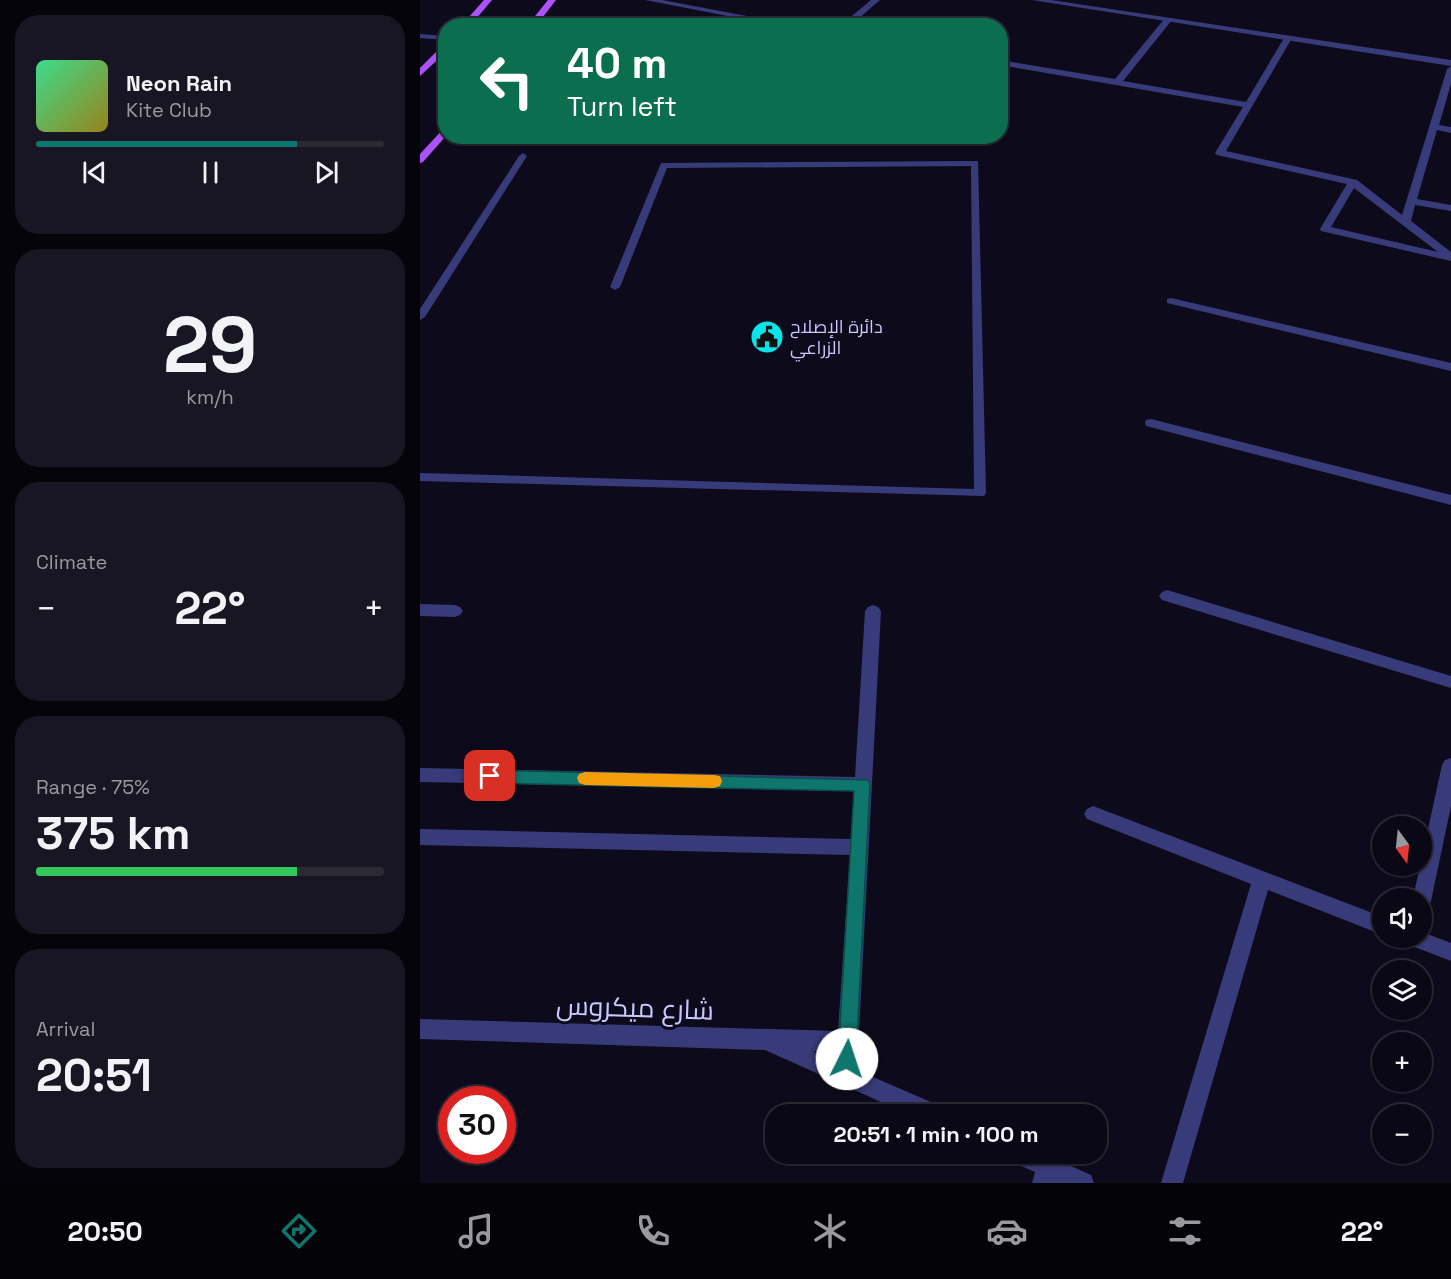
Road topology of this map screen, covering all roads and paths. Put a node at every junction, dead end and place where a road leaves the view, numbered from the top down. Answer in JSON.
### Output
{"nodes":[{"id":1,"x":488,"y":0,"type":"edge"},
{"id":2,"x":552,"y":0,"type":"edge"},
{"id":3,"x":649,"y":0,"type":"edge"},
{"id":4,"x":717,"y":0,"type":"edge"},
{"id":5,"x":876,"y":0,"type":"edge"},
{"id":6,"x":1036,"y":0,"type":"edge"},
{"id":7,"x":701,"y":9,"type":"junction"},
{"id":8,"x":472,"y":18,"type":"edge"},
{"id":9,"x":537,"y":18,"type":"edge"},
{"id":10,"x":751,"y":18,"type":"edge"},
{"id":11,"x":854,"y":18,"type":"edge"},
{"id":12,"x":1168,"y":20,"type":"junction"},
{"id":13,"x":420,"y":36,"type":"edge"},
{"id":14,"x":438,"y":37,"type":"edge"},
{"id":15,"x":1288,"y":38,"type":"junction"},
{"id":16,"x":438,"y":55,"type":"edge"},
{"id":17,"x":1008,"y":63,"type":"edge"},
{"id":18,"x":1451,"y":63,"type":"edge"},
{"id":19,"x":1451,"y":69,"type":"edge"},
{"id":20,"x":420,"y":74,"type":"edge"},
{"id":21,"x":1117,"y":82,"type":"junction"},
{"id":22,"x":1249,"y":105,"type":"junction"},
{"id":23,"x":1433,"y":127,"type":"junction"},
{"id":24,"x":1451,"y":130,"type":"edge"},
{"id":25,"x":438,"y":139,"type":"edge"},
{"id":26,"x":523,"y":156,"type":"dead end"},
{"id":27,"x":420,"y":160,"type":"edge"},
{"id":28,"x":1353,"y":182,"type":"junction"},
{"id":29,"x":1411,"y":201,"type":"junction"},
{"id":30,"x":1451,"y":208,"type":"edge"},
{"id":31,"x":1405,"y":222,"type":"junction"},
{"id":32,"x":1451,"y":258,"type":"edge"},
{"id":33,"x":615,"y":287,"type":"dead end"},
{"id":34,"x":1171,"y":301,"type":"dead end"},
{"id":35,"x":420,"y":317,"type":"edge"},
{"id":36,"x":1451,"y":367,"type":"edge"},
{"id":37,"x":1151,"y":423,"type":"dead end"},
{"id":38,"x":420,"y":477,"type":"edge"},
{"id":39,"x":1451,"y":500,"type":"edge"},
{"id":40,"x":1167,"y":596,"type":"dead end"},
{"id":41,"x":420,"y":610,"type":"edge"},
{"id":42,"x":455,"y":611,"type":"dead end"},
{"id":43,"x":873,"y":611,"type":"dead end"},
{"id":44,"x":1451,"y":682,"type":"edge"},
{"id":45,"x":1451,"y":765,"type":"edge"},
{"id":46,"x":420,"y":775,"type":"edge"},
{"id":47,"x":862,"y":784,"type":"junction"},
{"id":48,"x":1094,"y":814,"type":"dead end"},
{"id":49,"x":420,"y":837,"type":"edge"},
{"id":50,"x":859,"y":847,"type":"junction"},
{"id":51,"x":1262,"y":879,"type":"junction"},
{"id":52,"x":1425,"y":888,"type":"edge"},
{"id":53,"x":1372,"y":922,"type":"edge"},
{"id":54,"x":1432,"y":945,"type":"edge"},
{"id":55,"x":1451,"y":952,"type":"edge"},
{"id":56,"x":420,"y":1029,"type":"edge"},
{"id":57,"x":767,"y":1041,"type":"junction"},
{"id":58,"x":848,"y":1042,"type":"junction"},
{"id":59,"x":846,"y":1076,"type":"junction"},
{"id":60,"x":909,"y":1104,"type":"edge"},
{"id":61,"x":1032,"y":1164,"type":"edge"},
{"id":62,"x":1046,"y":1175,"type":"edge"},
{"id":63,"x":1083,"y":1183,"type":"edge"},
{"id":64,"x":1172,"y":1183,"type":"edge"}],
"edges":[{"from":1,"to":8,"type":"main road"},
{"from":2,"to":9,"type":"main road"},
{"from":3,"to":7,"type":"street"},
{"from":4,"to":7,"type":"street"},
{"from":5,"to":11,"type":"street"},
{"from":6,"to":12,"type":"street"},
{"from":7,"to":10,"type":"street"},
{"from":12,"to":15,"type":"street"},
{"from":12,"to":21,"type":"street"},
{"from":13,"to":14,"type":"street"},
{"from":15,"to":18,"type":"street"},
{"from":15,"to":22,"type":"street"},
{"from":16,"to":20,"type":"main road"},
{"from":17,"to":21,"type":"street"},
{"from":19,"to":23,"type":"street"},
{"from":21,"to":22,"type":"street"},
{"from":22,"to":28,"type":"street"},
{"from":23,"to":24,"type":"street"},
{"from":23,"to":29,"type":"street"},
{"from":25,"to":27,"type":"main road"},
{"from":26,"to":35,"type":"lane"},
{"from":28,"to":31,"type":"street"},
{"from":28,"to":32,"type":"street"},
{"from":29,"to":30,"type":"street"},
{"from":29,"to":31,"type":"street"},
{"from":31,"to":32,"type":"street"},
{"from":33,"to":38,"type":"lane"},
{"from":34,"to":36,"type":"street"},
{"from":37,"to":39,"type":"street"},
{"from":40,"to":44,"type":"street"},
{"from":41,"to":42,"type":"street"},
{"from":43,"to":47,"type":"street"},
{"from":45,"to":52,"type":"street"},
{"from":46,"to":47,"type":"street"},
{"from":47,"to":50,"type":"street"},
{"from":48,"to":51,"type":"street"},
{"from":49,"to":50,"type":"street"},
{"from":50,"to":58,"type":"street"},
{"from":51,"to":53,"type":"street"},
{"from":51,"to":64,"type":"street"},
{"from":54,"to":55,"type":"street"},
{"from":56,"to":57,"type":"street","name":"شارع ميكروس"},
{"from":57,"to":58,"type":"street","name":"شارع ميكروس"},
{"from":57,"to":59,"type":"street"},
{"from":58,"to":59,"type":"street"},
{"from":59,"to":60,"type":"street"},
{"from":61,"to":62,"type":"street"},
{"from":62,"to":63,"type":"street"}]}
